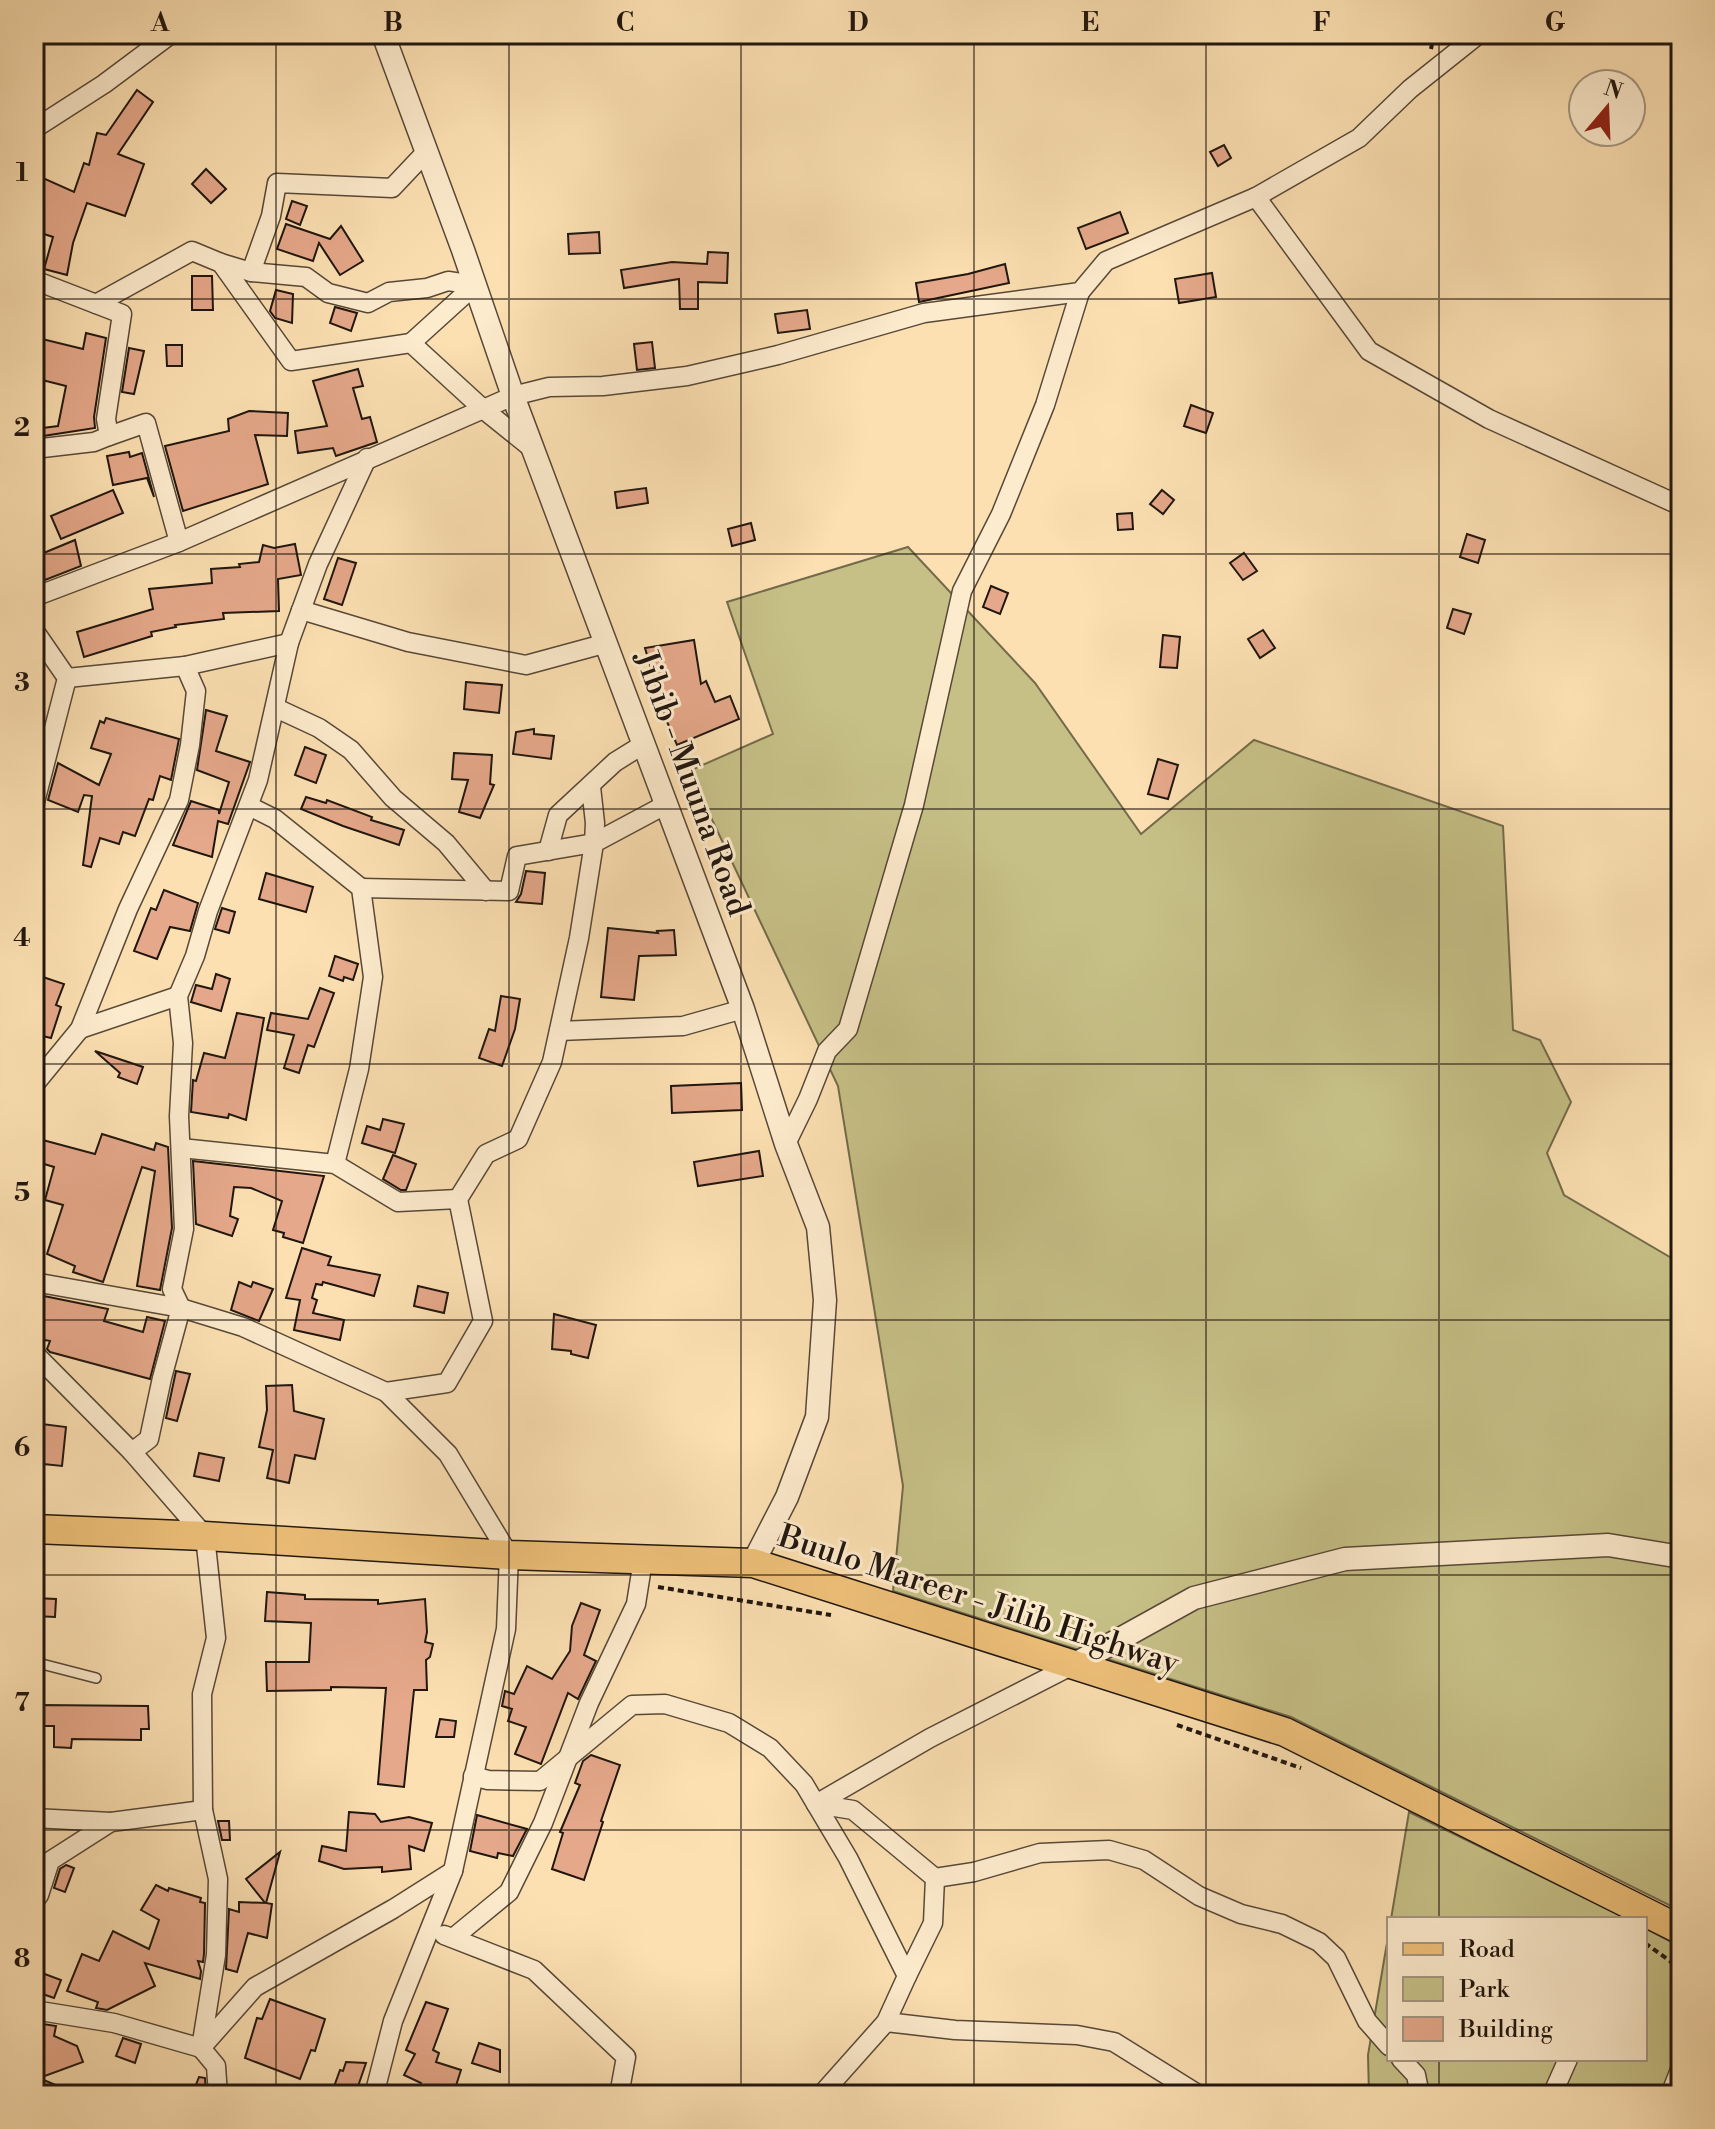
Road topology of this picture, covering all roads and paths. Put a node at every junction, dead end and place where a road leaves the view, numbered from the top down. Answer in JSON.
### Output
{"nodes":[{"id":1,"x":171,"y":34,"type":"edge"},
{"id":2,"x":383,"y":34,"type":"edge"},
{"id":3,"x":1479,"y":34,"type":"edge"},
{"id":4,"x":34,"y":129,"type":"edge"},
{"id":5,"x":427,"y":151,"type":"junction"},
{"id":6,"x":1256,"y":197,"type":"junction"},
{"id":7,"x":221,"y":263,"type":"junction"},
{"id":8,"x":251,"y":272,"type":"junction"},
{"id":9,"x":34,"y":280,"type":"edge"},
{"id":10,"x":475,"y":285,"type":"junction"},
{"id":11,"x":1080,"y":292,"type":"junction"},
{"id":12,"x":96,"y":304,"type":"junction"},
{"id":13,"x":411,"y":343,"type":"junction"},
{"id":14,"x":513,"y":396,"type":"junction"},
{"id":15,"x":483,"y":409,"type":"junction"},
{"id":16,"x":109,"y":436,"type":"junction"},
{"id":17,"x":34,"y":449,"type":"edge"},
{"id":18,"x":534,"y":450,"type":"junction"},
{"id":19,"x":367,"y":458,"type":"junction"},
{"id":20,"x":1681,"y":506,"type":"edge"},
{"id":21,"x":179,"y":542,"type":"junction"},
{"id":22,"x":34,"y":597,"type":"edge"},
{"id":23,"x":301,"y":610,"type":"junction"},
{"id":24,"x":34,"y":630,"type":"edge"},
{"id":25,"x":289,"y":643,"type":"junction"},
{"id":26,"x":607,"y":643,"type":"junction"},
{"id":27,"x":185,"y":666,"type":"junction"},
{"id":28,"x":67,"y":678,"type":"junction"},
{"id":29,"x":276,"y":708,"type":"junction"},
{"id":30,"x":644,"y":744,"type":"junction"},
{"id":31,"x":591,"y":787,"type":"junction"},
{"id":32,"x":667,"y":804,"type":"junction"},
{"id":33,"x":34,"y":806,"type":"edge"},
{"id":34,"x":249,"y":806,"type":"junction"},
{"id":35,"x":594,"y":843,"type":"junction"},
{"id":36,"x":548,"y":851,"type":"junction"},
{"id":37,"x":361,"y":888,"type":"junction"},
{"id":38,"x":486,"y":891,"type":"junction"},
{"id":39,"x":178,"y":996,"type":"junction"},
{"id":40,"x":743,"y":1009,"type":"junction"},
{"id":41,"x":80,"y":1029,"type":"junction"},
{"id":42,"x":559,"y":1031,"type":"junction"},
{"id":43,"x":34,"y":1085,"type":"edge"},
{"id":44,"x":786,"y":1144,"type":"junction"},
{"id":45,"x":181,"y":1148,"type":"junction"},
{"id":46,"x":335,"y":1164,"type":"junction"},
{"id":47,"x":458,"y":1199,"type":"junction"},
{"id":48,"x":34,"y":1282,"type":"edge"},
{"id":49,"x":181,"y":1308,"type":"junction"},
{"id":50,"x":34,"y":1353,"type":"edge"},
{"id":51,"x":386,"y":1392,"type":"junction"},
{"id":52,"x":132,"y":1452,"type":"junction"},
{"id":53,"x":34,"y":1529,"type":"edge"},
{"id":54,"x":205,"y":1536,"type":"junction"},
{"id":55,"x":509,"y":1555,"type":"junction"},
{"id":56,"x":1681,"y":1557,"type":"edge"},
{"id":57,"x":643,"y":1560,"type":"junction"},
{"id":58,"x":753,"y":1563,"type":"junction"},
{"id":59,"x":34,"y":1662,"type":"edge"},
{"id":60,"x":1073,"y":1665,"type":"junction"},
{"id":61,"x":96,"y":1678,"type":"dead end"},
{"id":62,"x":567,"y":1760,"type":"junction"},
{"id":63,"x":473,"y":1776,"type":"junction"},
{"id":64,"x":816,"y":1804,"type":"junction"},
{"id":65,"x":203,"y":1810,"type":"junction"},
{"id":66,"x":34,"y":1818,"type":"edge"},
{"id":67,"x":111,"y":1822,"type":"junction"},
{"id":68,"x":453,"y":1871,"type":"junction"},
{"id":69,"x":935,"y":1878,"type":"junction"},
{"id":70,"x":34,"y":1901,"type":"edge"},
{"id":71,"x":1619,"y":1909,"type":"edge"},
{"id":72,"x":1643,"y":1917,"type":"edge"},
{"id":73,"x":1647,"y":1918,"type":"edge"},
{"id":74,"x":430,"y":1929,"type":"junction"},
{"id":75,"x":1681,"y":1930,"type":"edge"},
{"id":76,"x":453,"y":1938,"type":"junction"},
{"id":77,"x":1647,"y":1944,"type":"edge"},
{"id":78,"x":1681,"y":1969,"type":"edge"},
{"id":79,"x":907,"y":1976,"type":"junction"},
{"id":80,"x":34,"y":2010,"type":"edge"},
{"id":81,"x":886,"y":2022,"type":"junction"},
{"id":82,"x":1387,"y":2044,"type":"edge"},
{"id":83,"x":201,"y":2048,"type":"junction"},
{"id":84,"x":1403,"y":2061,"type":"edge"},
{"id":85,"x":1567,"y":2061,"type":"edge"},
{"id":86,"x":1681,"y":2067,"type":"edge"},
{"id":87,"x":218,"y":2095,"type":"edge"},
{"id":88,"x":374,"y":2095,"type":"edge"},
{"id":89,"x":619,"y":2095,"type":"edge"},
{"id":90,"x":821,"y":2095,"type":"edge"},
{"id":91,"x":1199,"y":2095,"type":"edge"},
{"id":92,"x":1420,"y":2095,"type":"edge"},
{"id":93,"x":1552,"y":2095,"type":"edge"},
{"id":94,"x":1670,"y":2095,"type":"edge"}],
"edges":[{"from":1,"to":4,"type":"street"},
{"from":2,"to":5,"type":"street","name":"Jibib - Muuna Road"},
{"from":3,"to":6,"type":"street"},
{"from":5,"to":8,"type":"street"},
{"from":5,"to":10,"type":"street","name":"Jibib - Muuna Road"},
{"from":6,"to":11,"type":"street"},
{"from":6,"to":20,"type":"street"},
{"from":7,"to":8,"type":"street"},
{"from":7,"to":12,"type":"street"},
{"from":7,"to":13,"type":"street"},
{"from":8,"to":10,"type":"street"},
{"from":9,"to":12,"type":"street"},
{"from":10,"to":13,"type":"street"},
{"from":10,"to":14,"type":"street","name":"Jibib - Muuna Road"},
{"from":11,"to":14,"type":"street"},
{"from":11,"to":44,"type":"street"},
{"from":12,"to":16,"type":"street"},
{"from":13,"to":15,"type":"street"},
{"from":14,"to":15,"type":"street"},
{"from":14,"to":18,"type":"street","name":"Jibib - Muuna Road"},
{"from":15,"to":18,"type":"street"},
{"from":15,"to":19,"type":"street"},
{"from":16,"to":17,"type":"street"},
{"from":16,"to":21,"type":"street"},
{"from":18,"to":26,"type":"street","name":"Jibib - Muuna Road"},
{"from":19,"to":21,"type":"street"},
{"from":19,"to":23,"type":"street"},
{"from":21,"to":22,"type":"street"},
{"from":23,"to":25,"type":"street"},
{"from":23,"to":26,"type":"street"},
{"from":24,"to":28,"type":"street"},
{"from":25,"to":27,"type":"street"},
{"from":25,"to":29,"type":"street"},
{"from":26,"to":30,"type":"street","name":"Jibib - Muuna Road"},
{"from":27,"to":28,"type":"street"},
{"from":27,"to":41,"type":"street"},
{"from":28,"to":33,"type":"street"},
{"from":29,"to":34,"type":"street"},
{"from":29,"to":38,"type":"street"},
{"from":30,"to":31,"type":"street"},
{"from":30,"to":32,"type":"street","name":"Jibib - Muuna Road"},
{"from":31,"to":35,"type":"street"},
{"from":31,"to":36,"type":"street"},
{"from":32,"to":35,"type":"street"},
{"from":32,"to":40,"type":"street","name":"Jibib - Muuna Road"},
{"from":34,"to":37,"type":"street"},
{"from":34,"to":39,"type":"street"},
{"from":35,"to":36,"type":"street"},
{"from":35,"to":42,"type":"street"},
{"from":36,"to":38,"type":"street"},
{"from":37,"to":38,"type":"street"},
{"from":37,"to":46,"type":"street"},
{"from":39,"to":41,"type":"street"},
{"from":39,"to":45,"type":"street"},
{"from":40,"to":42,"type":"street"},
{"from":40,"to":44,"type":"street","name":"Jibib - Muuna Road"},
{"from":41,"to":43,"type":"street"},
{"from":42,"to":47,"type":"street"},
{"from":44,"to":58,"type":"street","name":"Jibib - Muuna Road"},
{"from":45,"to":46,"type":"street"},
{"from":45,"to":49,"type":"street"},
{"from":46,"to":47,"type":"street"},
{"from":47,"to":51,"type":"street"},
{"from":48,"to":49,"type":"street"},
{"from":49,"to":51,"type":"street"},
{"from":49,"to":52,"type":"street"},
{"from":50,"to":52,"type":"street"},
{"from":51,"to":55,"type":"street"},
{"from":52,"to":54,"type":"street"},
{"from":53,"to":54,"type":"main road","name":"Buulo Mareer - Jilib Highway"},
{"from":54,"to":55,"type":"main road","name":"Buulo Mareer - Jilib Highway"},
{"from":54,"to":65,"type":"street"},
{"from":55,"to":57,"type":"main road","name":"Buulo Mareer - Jilib Highway"},
{"from":55,"to":63,"type":"street"},
{"from":56,"to":60,"type":"street"},
{"from":57,"to":58,"type":"main road","name":"Buulo Mareer - Jilib Highway"},
{"from":57,"to":62,"type":"street"},
{"from":58,"to":60,"type":"main road","name":"Buulo Mareer - Jilib Highway"},
{"from":59,"to":61,"type":"lane"},
{"from":60,"to":64,"type":"street"},
{"from":60,"to":71,"type":"main road","name":"Buulo Mareer - Jilib Highway"},
{"from":62,"to":63,"type":"street"},
{"from":62,"to":64,"type":"street"},
{"from":62,"to":76,"type":"street"},
{"from":63,"to":68,"type":"street"},
{"from":64,"to":69,"type":"street"},
{"from":64,"to":79,"type":"street"},
{"from":65,"to":67,"type":"street"},
{"from":65,"to":83,"type":"street"},
{"from":66,"to":67,"type":"street"},
{"from":67,"to":70,"type":"street"},
{"from":68,"to":74,"type":"street"},
{"from":68,"to":83,"type":"street"},
{"from":69,"to":79,"type":"street"},
{"from":69,"to":82,"type":"street"},
{"from":71,"to":72,"type":"main road","name":"Buulo Mareer - Jilib Highway"},
{"from":73,"to":75,"type":"main road","name":"Buulo Mareer - Jilib Highway"},
{"from":74,"to":76,"type":"street"},
{"from":74,"to":88,"type":"street"},
{"from":76,"to":89,"type":"street"},
{"from":77,"to":78,"type":"path"},
{"from":79,"to":81,"type":"street"},
{"from":80,"to":83,"type":"street"},
{"from":81,"to":90,"type":"street"},
{"from":81,"to":91,"type":"street"},
{"from":83,"to":87,"type":"street"},
{"from":84,"to":92,"type":"street"},
{"from":85,"to":93,"type":"street"},
{"from":86,"to":94,"type":"street"}]}
